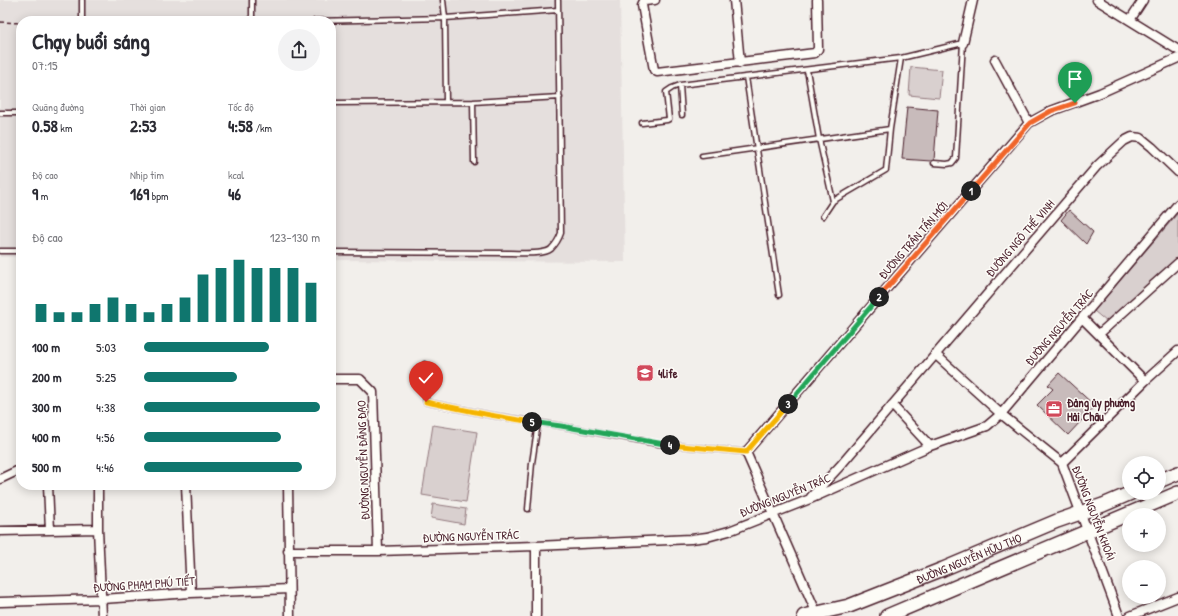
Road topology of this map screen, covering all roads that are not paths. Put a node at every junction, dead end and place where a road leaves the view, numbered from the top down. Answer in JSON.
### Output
{"nodes":[{"id":1,"x":82,"y":0,"type":"edge"},
{"id":2,"x":252,"y":0,"type":"edge"},
{"id":3,"x":443,"y":0,"type":"edge"},
{"id":4,"x":558,"y":0,"type":"edge"},
{"id":5,"x":655,"y":0,"type":"edge"},
{"id":6,"x":734,"y":0,"type":"edge"},
{"id":7,"x":817,"y":0,"type":"edge"},
{"id":8,"x":973,"y":0,"type":"edge"},
{"id":9,"x":1097,"y":0,"type":"edge"},
{"id":10,"x":1143,"y":0,"type":"edge"},
{"id":11,"x":558,"y":10,"type":"junction"},
{"id":12,"x":82,"y":16,"type":"edge"},
{"id":13,"x":252,"y":16,"type":"edge"},
{"id":14,"x":445,"y":18,"type":"junction"},
{"id":15,"x":1130,"y":20,"type":"junction"},
{"id":16,"x":336,"y":21,"type":"edge"},
{"id":17,"x":963,"y":43,"type":"junction"},
{"id":18,"x":1178,"y":50,"type":"edge"},
{"id":19,"x":901,"y":58,"type":"junction"},
{"id":20,"x":1178,"y":58,"type":"edge"},
{"id":21,"x":995,"y":60,"type":"dead end"},
{"id":22,"x":740,"y":62,"type":"junction"},
{"id":23,"x":807,"y":70,"type":"junction"},
{"id":24,"x":746,"y":77,"type":"junction"},
{"id":25,"x":680,"y":85,"type":"junction"},
{"id":26,"x":560,"y":97,"type":"junction"},
{"id":27,"x":446,"y":102,"type":"junction"},
{"id":28,"x":473,"y":102,"type":"junction"},
{"id":29,"x":336,"y":103,"type":"edge"},
{"id":30,"x":0,"y":113,"type":"edge"},
{"id":31,"x":16,"y":113,"type":"edge"},
{"id":32,"x":682,"y":115,"type":"dead end"},
{"id":33,"x":642,"y":123,"type":"dead end"},
{"id":34,"x":1030,"y":123,"type":"junction"},
{"id":35,"x":890,"y":129,"type":"junction"},
{"id":36,"x":819,"y":139,"type":"junction"},
{"id":37,"x":757,"y":148,"type":"junction"},
{"id":38,"x":702,"y":156,"type":"dead end"},
{"id":39,"x":474,"y":162,"type":"dead end"},
{"id":40,"x":934,"y":164,"type":"dead end"},
{"id":41,"x":1178,"y":172,"type":"edge"},
{"id":42,"x":832,"y":201,"type":"junction"},
{"id":43,"x":1178,"y":204,"type":"edge"},
{"id":44,"x":823,"y":216,"type":"dead end"},
{"id":45,"x":0,"y":251,"type":"edge"},
{"id":46,"x":16,"y":251,"type":"edge"},
{"id":47,"x":336,"y":252,"type":"edge"},
{"id":48,"x":1178,"y":263,"type":"edge"},
{"id":49,"x":779,"y":295,"type":"dead end"},
{"id":50,"x":1082,"y":318,"type":"junction"},
{"id":51,"x":1099,"y":334,"type":"junction"},
{"id":52,"x":1178,"y":351,"type":"edge"},
{"id":53,"x":935,"y":354,"type":"junction"},
{"id":54,"x":425,"y":364,"type":"dead end"},
{"id":55,"x":336,"y":378,"type":"edge"},
{"id":56,"x":1145,"y":381,"type":"junction"},
{"id":57,"x":892,"y":405,"type":"junction"},
{"id":58,"x":1001,"y":414,"type":"junction"},
{"id":59,"x":538,"y":423,"type":"junction"},
{"id":60,"x":930,"y":446,"type":"junction"},
{"id":61,"x":746,"y":452,"type":"junction"},
{"id":62,"x":1062,"y":463,"type":"junction"},
{"id":63,"x":16,"y":471,"type":"edge"},
{"id":64,"x":1178,"y":473,"type":"edge"},
{"id":65,"x":1166,"y":478,"type":"edge"},
{"id":66,"x":0,"y":479,"type":"edge"},
{"id":67,"x":48,"y":490,"type":"edge"},
{"id":68,"x":98,"y":490,"type":"edge"},
{"id":69,"x":186,"y":490,"type":"edge"},
{"id":70,"x":288,"y":490,"type":"edge"},
{"id":71,"x":1178,"y":493,"type":"edge"},
{"id":72,"x":1122,"y":497,"type":"edge"},
{"id":73,"x":810,"y":499,"type":"junction"},
{"id":74,"x":528,"y":509,"type":"dead end"},
{"id":75,"x":1081,"y":513,"type":"junction"},
{"id":76,"x":774,"y":514,"type":"junction"},
{"id":77,"x":98,"y":529,"type":"junction"},
{"id":78,"x":50,"y":530,"type":"junction"},
{"id":79,"x":0,"y":531,"type":"edge"},
{"id":80,"x":1088,"y":531,"type":"junction"},
{"id":81,"x":536,"y":546,"type":"junction"},
{"id":82,"x":378,"y":550,"type":"junction"},
{"id":83,"x":288,"y":551,"type":"junction"},
{"id":84,"x":289,"y":589,"type":"junction"},
{"id":85,"x":191,"y":593,"type":"junction"},
{"id":86,"x":1178,"y":597,"type":"edge"},
{"id":87,"x":102,"y":600,"type":"junction"},
{"id":88,"x":0,"y":602,"type":"edge"},
{"id":89,"x":810,"y":615,"type":"edge"},
{"id":90,"x":891,"y":615,"type":"edge"},
{"id":91,"x":102,"y":616,"type":"edge"},
{"id":92,"x":290,"y":616,"type":"edge"},
{"id":93,"x":536,"y":616,"type":"edge"},
{"id":94,"x":1119,"y":616,"type":"edge"},
{"id":95,"x":1130,"y":616,"type":"edge"}],
"edges":[{"from":1,"to":12,"type":"lane"},
{"from":2,"to":13,"type":"lane"},
{"from":3,"to":14,"type":"lane"},
{"from":4,"to":11,"type":"lane"},
{"from":5,"to":22,"type":"street"},
{"from":6,"to":22,"type":"street"},
{"from":7,"to":22,"type":"street"},
{"from":8,"to":17,"type":"street"},
{"from":9,"to":15,"type":"street"},
{"from":10,"to":15,"type":"street"},
{"from":11,"to":14,"type":"lane"},
{"from":11,"to":26,"type":"lane"},
{"from":14,"to":16,"type":"lane"},
{"from":14,"to":27,"type":"lane"},
{"from":15,"to":18,"type":"street"},
{"from":17,"to":19,"type":"lane"},
{"from":17,"to":40,"type":"lane"},
{"from":19,"to":23,"type":"lane"},
{"from":19,"to":35,"type":"lane"},
{"from":20,"to":34,"type":"street","name":"ĐƯỜNG TRẦN TẤN MỚI"},
{"from":21,"to":34,"type":"street"},
{"from":23,"to":24,"type":"lane"},
{"from":23,"to":36,"type":"lane"},
{"from":24,"to":25,"type":"lane"},
{"from":24,"to":37,"type":"lane"},
{"from":25,"to":32,"type":"lane"},
{"from":25,"to":33,"type":"lane"},
{"from":26,"to":28,"type":"lane"},
{"from":26,"to":47,"type":"lane"},
{"from":27,"to":28,"type":"lane"},
{"from":27,"to":29,"type":"lane"},
{"from":28,"to":39,"type":"lane"},
{"from":30,"to":31,"type":"lane"},
{"from":34,"to":61,"type":"street","name":"ĐƯỜNG TRẦN TẤN MỚI"},
{"from":35,"to":36,"type":"lane"},
{"from":35,"to":42,"type":"lane"},
{"from":36,"to":37,"type":"lane"},
{"from":36,"to":42,"type":"lane"},
{"from":37,"to":38,"type":"lane"},
{"from":37,"to":49,"type":"lane"},
{"from":41,"to":53,"type":"street","name":"ĐƯỜNG NGÔ THẾ VINH"},
{"from":42,"to":44,"type":"lane"},
{"from":43,"to":50,"type":"street","name":"ĐƯỜNG NGUYỄN TRÁC"},
{"from":45,"to":46,"type":"lane"},
{"from":48,"to":51,"type":"street"},
{"from":50,"to":51,"type":"street"},
{"from":50,"to":58,"type":"street","name":"ĐƯỜNG NGUYỄN TRÁC"},
{"from":51,"to":56,"type":"street"},
{"from":52,"to":56,"type":"street"},
{"from":53,"to":57,"type":"street","name":"ĐƯỜNG NGÔ THẾ VINH"},
{"from":53,"to":58,"type":"street","name":"ĐƯỜNG NGUYỄN KHOÁI"},
{"from":54,"to":59,"type":"lane"},
{"from":55,"to":82,"type":"street","name":"ĐƯỜNG NGUYỄN ĐĂNG ĐẠO"},
{"from":56,"to":62,"type":"street"},
{"from":57,"to":60,"type":"street"},
{"from":57,"to":73,"type":"street","name":"ĐƯỜNG NGÔ THẾ VINH"},
{"from":58,"to":60,"type":"street","name":"ĐƯỜNG NGUYỄN TRÁC"},
{"from":58,"to":62,"type":"street","name":"ĐƯỜNG NGUYỄN KHOÁI"},
{"from":59,"to":61,"type":"lane"},
{"from":59,"to":74,"type":"lane"},
{"from":60,"to":73,"type":"street","name":"ĐƯỜNG NGUYỄN TRÁC"},
{"from":61,"to":76,"type":"street"},
{"from":62,"to":75,"type":"street","name":"ĐƯỜNG NGUYỄN KHOÁI"},
{"from":63,"to":66,"type":"street"},
{"from":64,"to":65,"type":"main road"},
{"from":67,"to":78,"type":"street"},
{"from":68,"to":77,"type":"street"},
{"from":69,"to":85,"type":"street"},
{"from":70,"to":83,"type":"street"},
{"from":71,"to":80,"type":"main road","name":"ĐƯỜNG NGUYỄN HỮU THỌ"},
{"from":72,"to":75,"type":"main road","name":"ĐƯỜNG NGUYỄN HỮU THỌ"},
{"from":73,"to":76,"type":"street","name":"ĐƯỜNG NGUYỄN TRÁC"},
{"from":75,"to":80,"type":"street","name":"ĐƯỜNG NGUYỄN KHOÁI"},
{"from":75,"to":89,"type":"main road","name":"ĐƯỜNG NGUYỄN HỮU THỌ"},
{"from":76,"to":81,"type":"street","name":"ĐƯỜNG NGUYỄN TRÁC"},
{"from":76,"to":89,"type":"street"},
{"from":77,"to":78,"type":"street"},
{"from":77,"to":87,"type":"street"},
{"from":78,"to":79,"type":"street"},
{"from":80,"to":90,"type":"main road","name":"ĐƯỜNG NGUYỄN HỮU THỌ"},
{"from":80,"to":94,"type":"street","name":"ĐƯỜNG NGUYỄN KHOÁI"},
{"from":81,"to":82,"type":"street","name":"ĐƯỜNG NGUYỄN TRÁC"},
{"from":81,"to":93,"type":"street"},
{"from":82,"to":83,"type":"street","name":"ĐƯỜNG NGUYỄN TRÁC"},
{"from":83,"to":84,"type":"street"},
{"from":84,"to":85,"type":"street","name":"ĐƯỜNG PHẠM PHÚ TIẾT"},
{"from":84,"to":92,"type":"street"},
{"from":85,"to":87,"type":"street","name":"ĐƯỜNG PHẠM PHÚ TIẾT"},
{"from":86,"to":95,"type":"street"},
{"from":87,"to":88,"type":"street","name":"ĐƯỜNG PHẠM PHÚ TIẾT"},
{"from":87,"to":91,"type":"street"}]}
